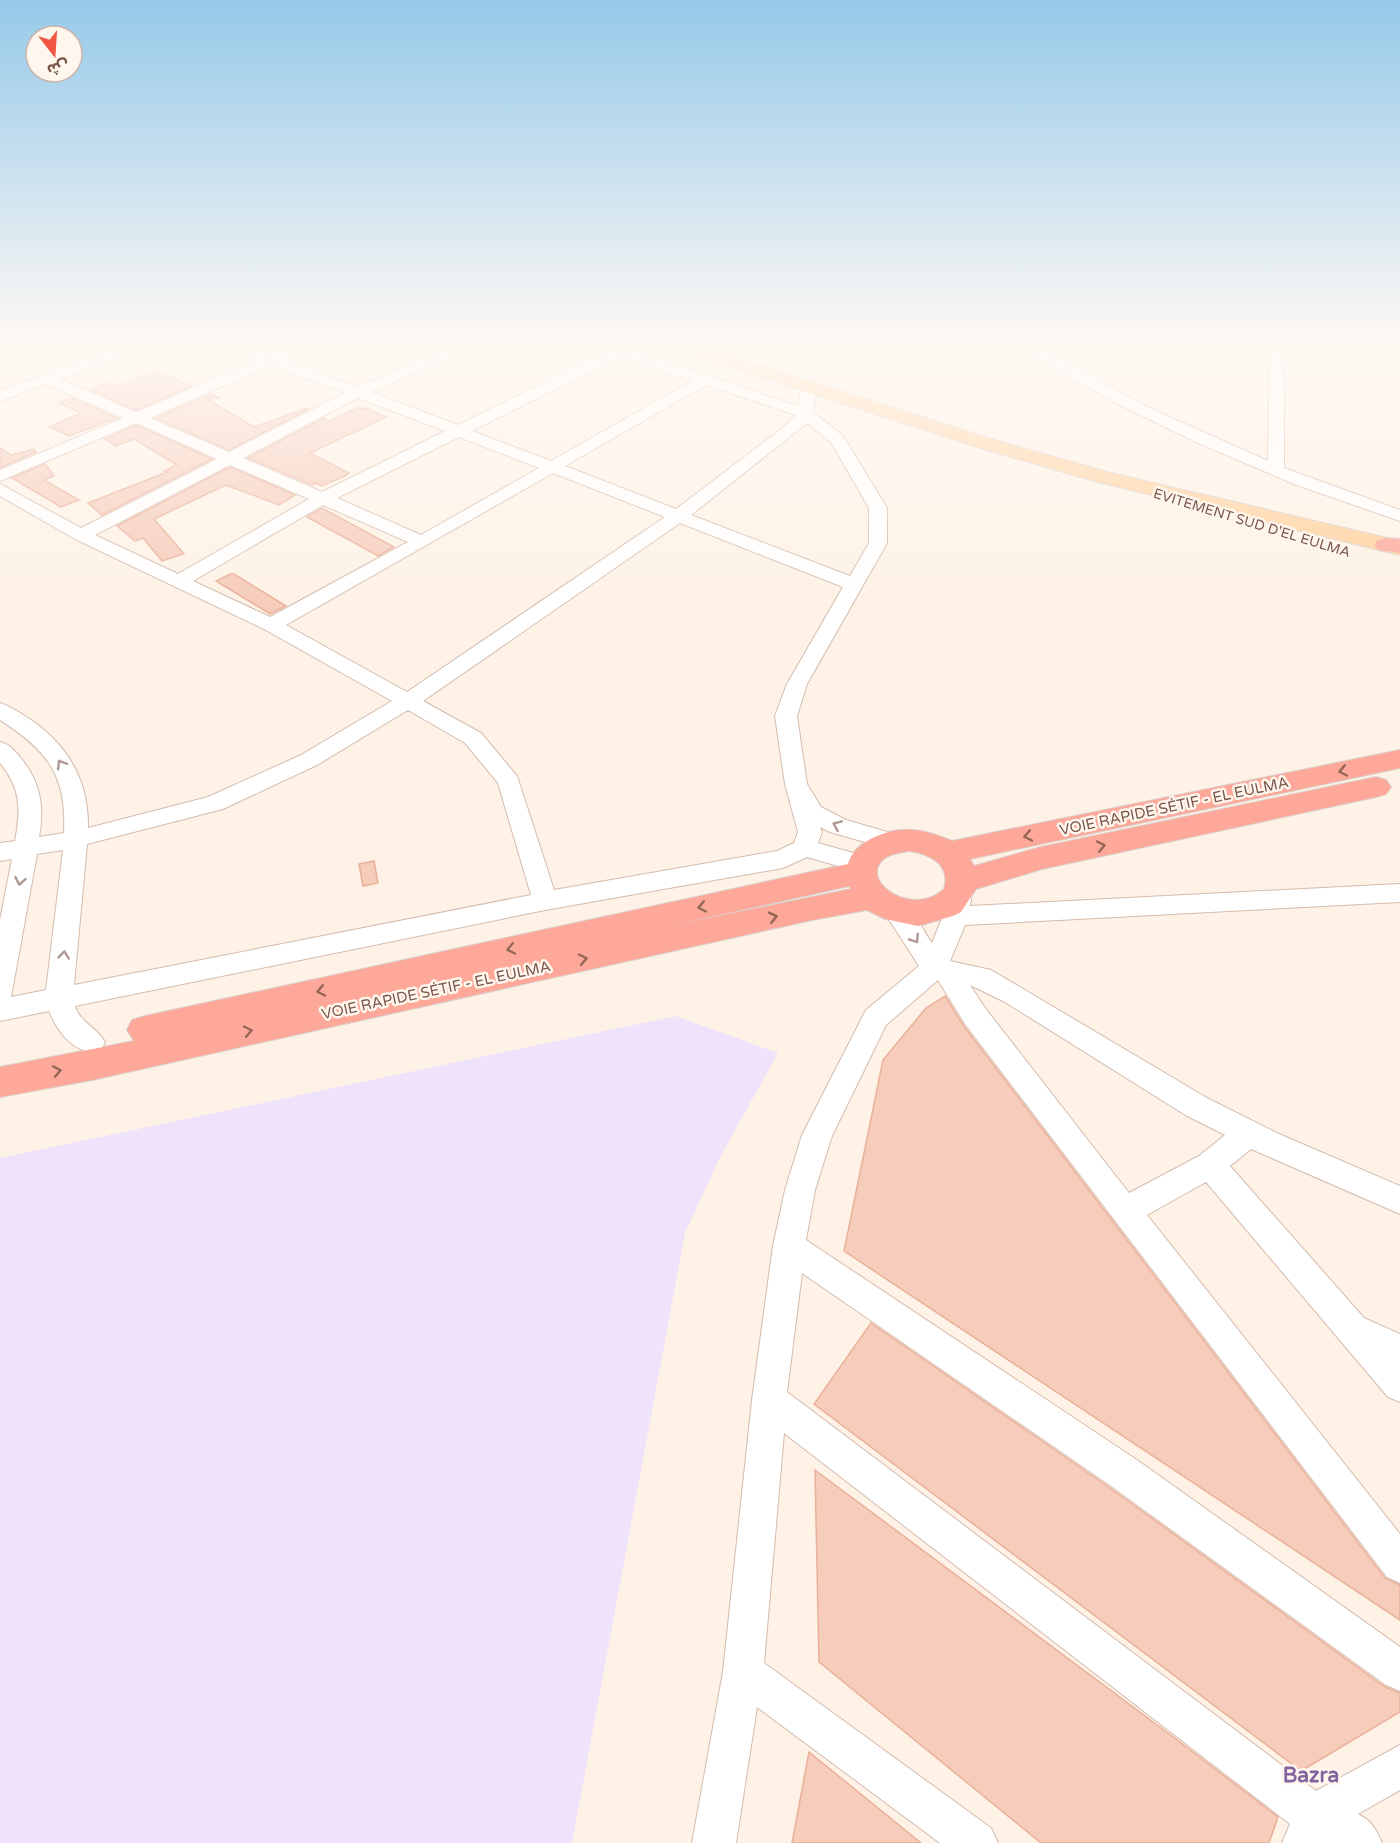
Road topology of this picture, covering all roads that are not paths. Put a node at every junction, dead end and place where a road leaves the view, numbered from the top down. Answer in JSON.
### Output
{"nodes":[{"id":1,"x":103,"y":431,"type":"edge"},
{"id":2,"x":166,"y":431,"type":"edge"},
{"id":3,"x":286,"y":431,"type":"edge"},
{"id":4,"x":615,"y":431,"type":"edge"},
{"id":5,"x":788,"y":431,"type":"edge"},
{"id":6,"x":827,"y":431,"type":"edge"},
{"id":7,"x":949,"y":431,"type":"edge"},
{"id":8,"x":1189,"y":431,"type":"edge"},
{"id":9,"x":1276,"y":431,"type":"edge"},
{"id":10,"x":457,"y":432,"type":"joint"},
{"id":11,"x":231,"y":460,"type":"junction"},
{"id":12,"x":551,"y":468,"type":"junction"},
{"id":13,"x":1276,"y":471,"type":"junction"},
{"id":14,"x":0,"y":476,"type":"edge"},
{"id":15,"x":1106,"y":478,"type":"junction"},
{"id":16,"x":0,"y":489,"type":"edge"},
{"id":17,"x":322,"y":499,"type":"junction"},
{"id":18,"x":678,"y":516,"type":"junction"},
{"id":19,"x":1400,"y":516,"type":"edge"},
{"id":20,"x":81,"y":535,"type":"junction"},
{"id":21,"x":422,"y":542,"type":"junction"},
{"id":22,"x":1395,"y":546,"type":"edge"},
{"id":23,"x":1400,"y":566,"type":"edge"},
{"id":24,"x":179,"y":581,"type":"junction"},
{"id":25,"x":854,"y":584,"type":"junction"},
{"id":26,"x":271,"y":625,"type":"junction"},
{"id":27,"x":408,"y":701,"type":"junction"},
{"id":28,"x":0,"y":710,"type":"edge"},
{"id":29,"x":0,"y":749,"type":"edge"},
{"id":30,"x":1400,"y":759,"type":"edge"},
{"id":31,"x":1400,"y":781,"type":"edge"},
{"id":32,"x":796,"y":784,"type":"junction"},
{"id":33,"x":76,"y":839,"type":"junction"},
{"id":34,"x":893,"y":842,"type":"junction"},
{"id":35,"x":26,"y":848,"type":"junction"},
{"id":36,"x":804,"y":848,"type":"junction"},
{"id":37,"x":0,"y":852,"type":"edge"},
{"id":38,"x":948,"y":853,"type":"junction"},
{"id":39,"x":873,"y":886,"type":"junction"},
{"id":40,"x":1400,"y":892,"type":"edge"},
{"id":41,"x":960,"y":896,"type":"junction"},
{"id":42,"x":546,"y":902,"type":"junction"},
{"id":43,"x":940,"y":969,"type":"junction"},
{"id":44,"x":0,"y":992,"type":"edge"},
{"id":45,"x":59,"y":998,"type":"junction"},
{"id":46,"x":0,"y":1010,"type":"edge"},
{"id":47,"x":91,"y":1042,"type":"junction"},
{"id":48,"x":0,"y":1059,"type":"edge"},
{"id":49,"x":0,"y":1082,"type":"edge"},
{"id":50,"x":1249,"y":1133,"type":"junction"},
{"id":51,"x":1210,"y":1166,"type":"junction"},
{"id":52,"x":1400,"y":1200,"type":"edge"},
{"id":53,"x":1125,"y":1211,"type":"junction"},
{"id":54,"x":789,"y":1246,"type":"junction"},
{"id":55,"x":1352,"y":1329,"type":"junction"},
{"id":56,"x":1400,"y":1351,"type":"edge"},
{"id":57,"x":1400,"y":1385,"type":"edge"},
{"id":58,"x":769,"y":1400,"type":"junction"},
{"id":59,"x":1400,"y":1564,"type":"edge"},
{"id":60,"x":1400,"y":1671,"type":"edge"},
{"id":61,"x":743,"y":1672,"type":"junction"},
{"id":62,"x":1400,"y":1766,"type":"edge"},
{"id":63,"x":1309,"y":1830,"type":"edge"},
{"id":64,"x":714,"y":1843,"type":"edge"},
{"id":65,"x":976,"y":1843,"type":"edge"},
{"id":66,"x":1360,"y":1843,"type":"edge"}],
"edges":[{"from":1,"to":14,"type":"street"},
{"from":2,"to":11,"type":"street"},
{"from":3,"to":11,"type":"street"},
{"from":4,"to":12,"type":"street"},
{"from":5,"to":18,"type":"street"},
{"from":6,"to":25,"type":"street"},
{"from":7,"to":15,"type":"main road","name":"EVITEMENT SUD D'EL EULMA"},
{"from":8,"to":13,"type":"street"},
{"from":9,"to":13,"type":"street"},
{"from":10,"to":12,"type":"street"},
{"from":10,"to":17,"type":"street"},
{"from":11,"to":17,"type":"street"},
{"from":11,"to":20,"type":"street"},
{"from":12,"to":18,"type":"street"},
{"from":12,"to":21,"type":"street"},
{"from":13,"to":19,"type":"street"},
{"from":15,"to":22,"type":"main road","name":"EVITEMENT SUD D'EL EULMA"},
{"from":15,"to":23,"type":"main road","name":"EVITEMENT SUD D'EL EULMA"},
{"from":16,"to":20,"type":"street"},
{"from":17,"to":21,"type":"street"},
{"from":17,"to":24,"type":"street"},
{"from":18,"to":25,"type":"street"},
{"from":18,"to":27,"type":"street"},
{"from":20,"to":24,"type":"street"},
{"from":21,"to":26,"type":"street"},
{"from":24,"to":26,"type":"street"},
{"from":25,"to":32,"type":"street"},
{"from":26,"to":27,"type":"street"},
{"from":27,"to":33,"type":"street"},
{"from":27,"to":42,"type":"street"},
{"from":33,"to":28,"type":"street","one_way":true},
{"from":29,"to":35,"type":"street"},
{"from":30,"to":38,"type":"highway","name":"VOIE RAPIDE SÉTIF - EL EULMA","one_way":true},
{"from":41,"to":31,"type":"highway","name":"VOIE RAPIDE SÉTIF - EL EULMA","one_way":true},
{"from":34,"to":32,"type":"street","one_way":true},
{"from":32,"to":36,"type":"street"},
{"from":33,"to":35,"type":"street"},
{"from":45,"to":33,"type":"street","one_way":true},
{"from":34,"to":38,"type":"highway"},
{"from":34,"to":39,"type":"highway"},
{"from":35,"to":37,"type":"street"},
{"from":35,"to":44,"type":"street","one_way":true},
{"from":36,"to":39,"type":"street"},
{"from":36,"to":42,"type":"street"},
{"from":38,"to":41,"type":"highway"},
{"from":39,"to":41,"type":"highway"},
{"from":39,"to":43,"type":"street","one_way":true},
{"from":39,"to":47,"type":"highway","name":"VOIE RAPIDE SÉTIF - EL EULMA","one_way":true},
{"from":49,"to":39,"type":"highway","name":"VOIE RAPIDE SÉTIF - EL EULMA","one_way":true},
{"from":40,"to":41,"type":"street"},
{"from":41,"to":43,"type":"street"},
{"from":42,"to":45,"type":"street"},
{"from":43,"to":50,"type":"street"},
{"from":43,"to":53,"type":"street"},
{"from":43,"to":54,"type":"street"},
{"from":45,"to":46,"type":"street"},
{"from":45,"to":47,"type":"street"},
{"from":47,"to":48,"type":"highway","name":"VOIE RAPIDE SÉTIF - EL EULMA"},
{"from":50,"to":51,"type":"street"},
{"from":50,"to":52,"type":"street"},
{"from":51,"to":53,"type":"street"},
{"from":51,"to":55,"type":"street"},
{"from":53,"to":59,"type":"street"},
{"from":54,"to":58,"type":"street"},
{"from":54,"to":60,"type":"street"},
{"from":55,"to":56,"type":"street"},
{"from":55,"to":57,"type":"street"},
{"from":58,"to":61,"type":"street"},
{"from":58,"to":63,"type":"street"},
{"from":61,"to":64,"type":"street"},
{"from":61,"to":65,"type":"street"},
{"from":62,"to":63,"type":"street"},
{"from":63,"to":66,"type":"street"}]}
